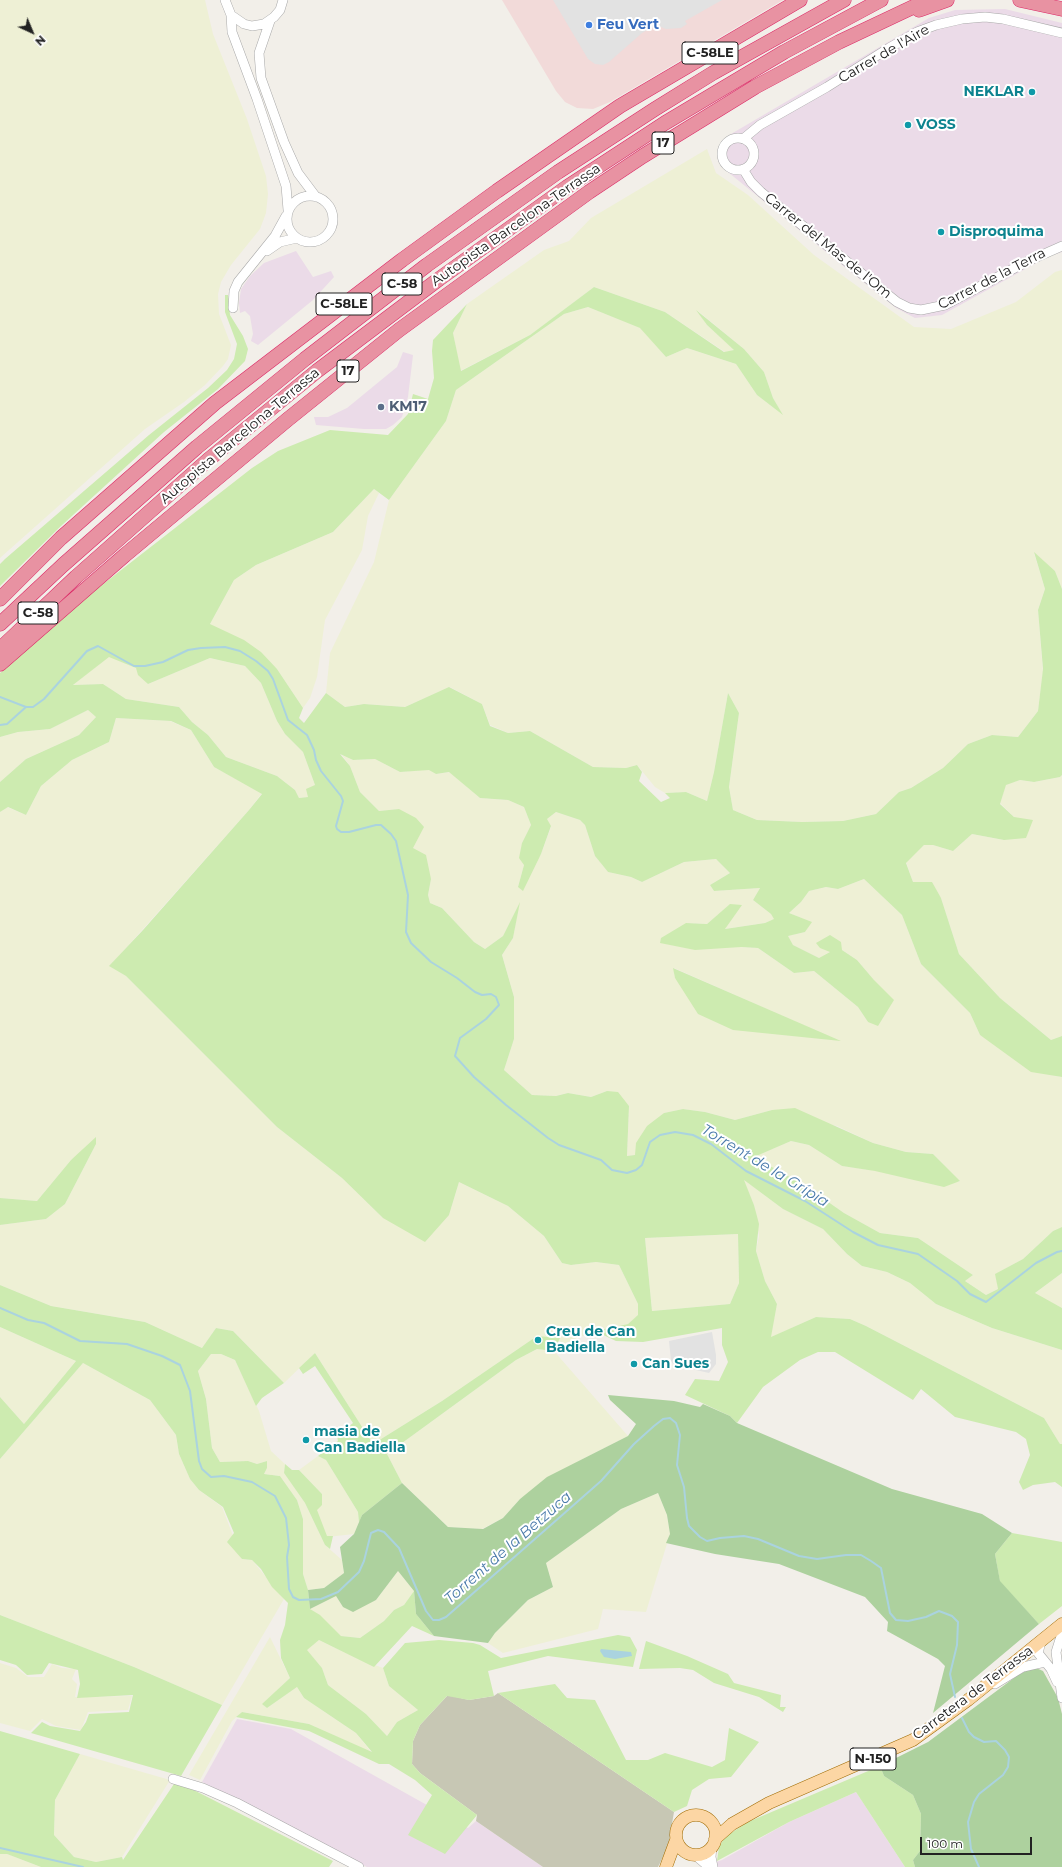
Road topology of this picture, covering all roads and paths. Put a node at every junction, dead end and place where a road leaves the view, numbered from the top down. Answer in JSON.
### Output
{"nodes":[{"id":1,"x":225,"y":0,"type":"edge"},
{"id":2,"x":283,"y":0,"type":"edge"},
{"id":3,"x":800,"y":0,"type":"edge"},
{"id":4,"x":844,"y":0,"type":"edge"},
{"id":5,"x":881,"y":0,"type":"edge"},
{"id":6,"x":928,"y":0,"type":"edge"},
{"id":7,"x":947,"y":0,"type":"edge"},
{"id":8,"x":1020,"y":0,"type":"edge"},
{"id":9,"x":1062,"y":9,"type":"edge"},
{"id":10,"x":231,"y":15,"type":"junction"},
{"id":11,"x":270,"y":21,"type":"junction"},
{"id":12,"x":1062,"y":33,"type":"edge"},
{"id":13,"x":839,"y":42,"type":"junction"},
{"id":14,"x":743,"y":139,"type":"junction"},
{"id":15,"x":743,"y":169,"type":"junction"},
{"id":16,"x":316,"y":197,"type":"junction"},
{"id":17,"x":288,"y":212,"type":"junction"},
{"id":18,"x":297,"y":238,"type":"junction"},
{"id":19,"x":1062,"y":246,"type":"edge"},
{"id":20,"x":259,"y":257,"type":"junction"},
{"id":21,"x":233,"y":308,"type":"dead end"},
{"id":22,"x":921,"y":310,"type":"joint"},
{"id":23,"x":0,"y":599,"type":"edge"},
{"id":24,"x":0,"y":624,"type":"edge"},
{"id":25,"x":0,"y":649,"type":"edge"},
{"id":26,"x":0,"y":664,"type":"edge"},
{"id":27,"x":1062,"y":1624,"type":"edge"},
{"id":28,"x":1062,"y":1633,"type":"edge"},
{"id":29,"x":1038,"y":1645,"type":"junction"},
{"id":30,"x":1056,"y":1652,"type":"junction"},
{"id":31,"x":1045,"y":1662,"type":"junction"},
{"id":32,"x":1060,"y":1689,"type":"junction"},
{"id":33,"x":1062,"y":1698,"type":"edge"},
{"id":34,"x":968,"y":1700,"type":"junction"},
{"id":35,"x":173,"y":1779,"type":"dead end"},
{"id":36,"x":769,"y":1803,"type":"junction"},
{"id":37,"x":707,"y":1819,"type":"junction"},
{"id":38,"x":676,"y":1840,"type":"junction"},
{"id":39,"x":714,"y":1842,"type":"junction"},
{"id":40,"x":693,"y":1855,"type":"junction"},
{"id":41,"x":359,"y":1867,"type":"edge"},
{"id":42,"x":666,"y":1867,"type":"edge"},
{"id":43,"x":673,"y":1867,"type":"edge"},
{"id":44,"x":709,"y":1867,"type":"edge"},
{"id":45,"x":713,"y":1867,"type":"edge"}],
"edges":[{"from":1,"to":10,"type":"street"},
{"from":2,"to":11,"type":"street"},
{"from":3,"to":23,"type":"highway","number":"C-58LE"},
{"from":4,"to":24,"type":"highway","name":"Autopista Barcelona-Terrassa","number":"C-58"},
{"from":5,"to":25,"type":"highway","name":"Autopista Barcelona-Terrassa","number":"C-58"},
{"from":6,"to":13,"type":"highway"},
{"from":7,"to":13,"type":"highway"},
{"from":8,"to":9,"type":"highway"},
{"from":10,"to":11,"type":"street"},
{"from":10,"to":17,"type":"street"},
{"from":11,"to":16,"type":"street"},
{"from":12,"to":14,"type":"street","name":"Carrer de l'Aire"},
{"from":13,"to":26,"type":"highway","number":"17"},
{"from":14,"to":15,"type":"street"},
{"from":14,"to":15,"type":"street"},
{"from":15,"to":22,"type":"street","name":"Carrer del Mas de l'Om"},
{"from":16,"to":17,"type":"street"},
{"from":16,"to":18,"type":"street"},
{"from":17,"to":18,"type":"street"},
{"from":17,"to":20,"type":"street"},
{"from":18,"to":20,"type":"street"},
{"from":19,"to":22,"type":"street","name":"Carrer de la Terra"},
{"from":20,"to":21,"type":"street"},
{"from":27,"to":29,"type":"main road","name":"Carretera de Terrassa","number":"N-150"},
{"from":28,"to":30,"type":"street"},
{"from":29,"to":30,"type":"street"},
{"from":29,"to":31,"type":"street"},
{"from":29,"to":34,"type":"main road","name":"Carretera de Terrassa","number":"N-150"},
{"from":30,"to":32,"type":"street"},
{"from":31,"to":32,"type":"street"},
{"from":31,"to":34,"type":"street"},
{"from":32,"to":33,"type":"street"},
{"from":34,"to":36,"type":"main road","name":"Carretera de Terrassa","number":"N-150"},
{"from":35,"to":41,"type":"street"},
{"from":36,"to":37,"type":"main road","name":"Carretera de Terrassa","number":"N-150"},
{"from":36,"to":39,"type":"main road","name":"Carretera de Terrassa","number":"N-150"},
{"from":37,"to":38,"type":"main road","number":"N-150"},
{"from":37,"to":39,"type":"main road"},
{"from":38,"to":40,"type":"main road"},
{"from":38,"to":42,"type":"main road","number":"N-150"},
{"from":39,"to":40,"type":"main road","number":"N-150"},
{"from":39,"to":45,"type":"street"},
{"from":40,"to":43,"type":"main road","number":"N-150"},
{"from":40,"to":44,"type":"street"}]}
